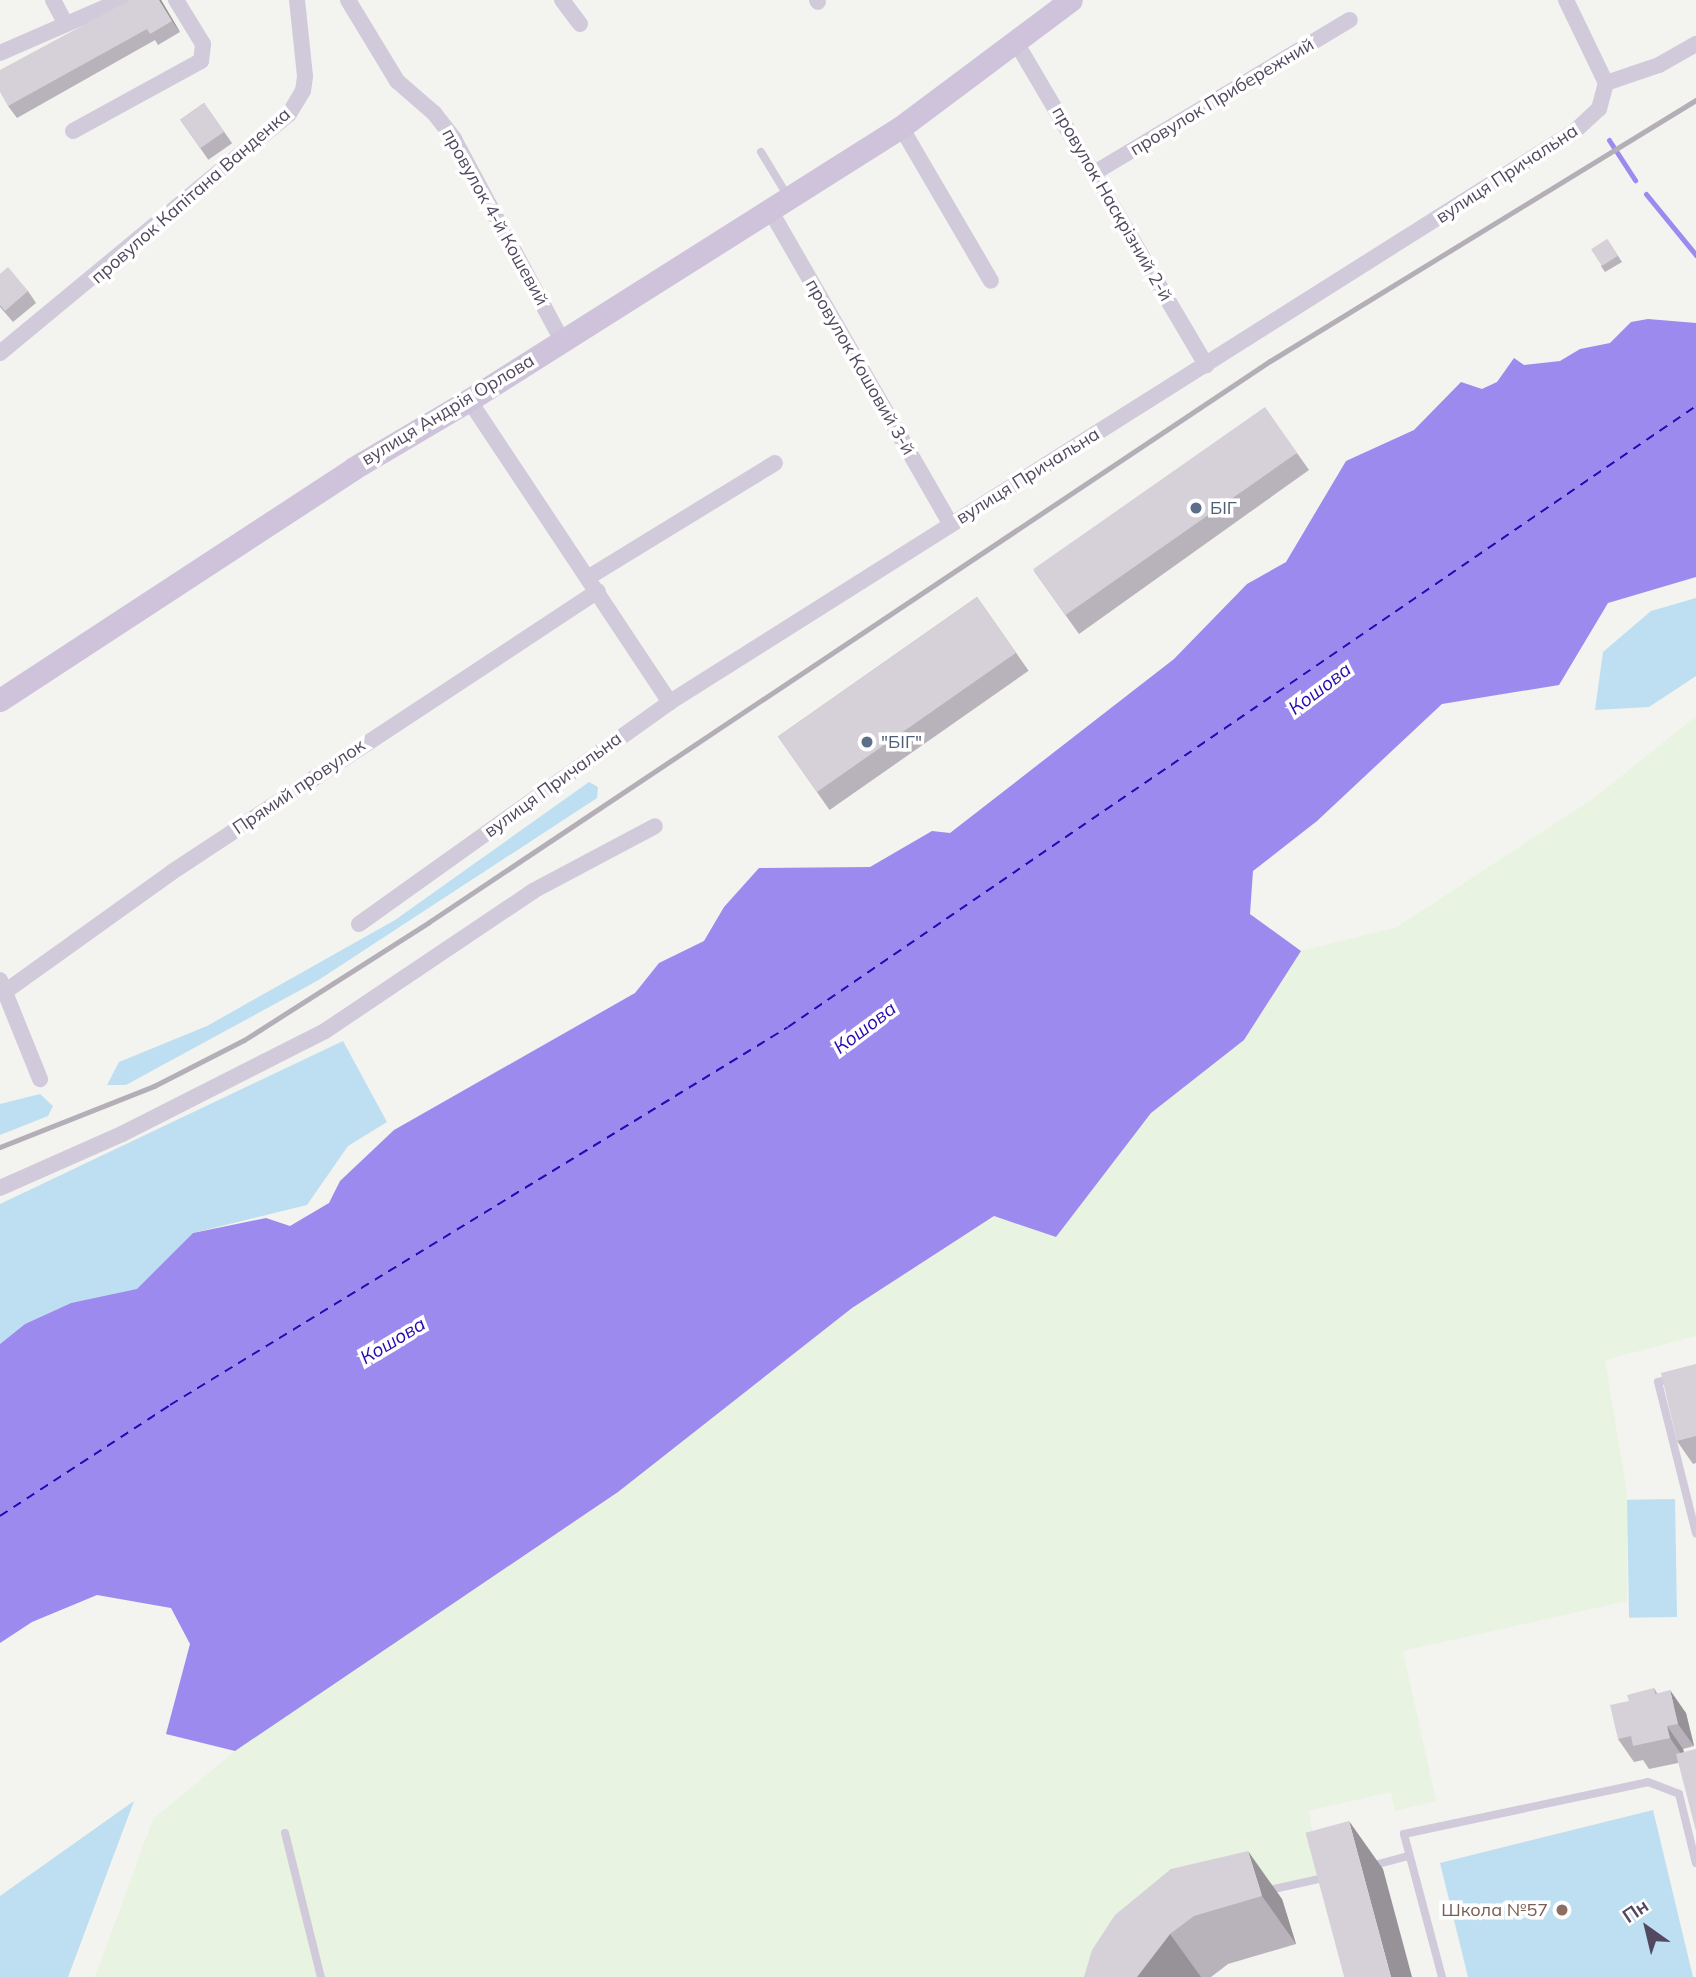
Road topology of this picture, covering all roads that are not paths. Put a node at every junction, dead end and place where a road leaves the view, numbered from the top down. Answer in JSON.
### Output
{"nodes":[{"id":1,"x":53,"y":0,"type":"edge"},
{"id":2,"x":122,"y":0,"type":"edge"},
{"id":3,"x":176,"y":0,"type":"edge"},
{"id":4,"x":298,"y":0,"type":"edge"},
{"id":5,"x":348,"y":0,"type":"edge"},
{"id":6,"x":562,"y":0,"type":"edge"},
{"id":7,"x":1071,"y":0,"type":"edge"},
{"id":8,"x":1566,"y":0,"type":"edge"},
{"id":9,"x":1350,"y":20,"type":"dead end"},
{"id":10,"x":65,"y":23,"type":"junction"},
{"id":11,"x":579,"y":23,"type":"dead end"},
{"id":12,"x":1017,"y":44,"type":"junction"},
{"id":13,"x":1696,"y":44,"type":"edge"},
{"id":14,"x":0,"y":53,"type":"edge"},
{"id":15,"x":1606,"y":83,"type":"junction"},
{"id":16,"x":901,"y":127,"type":"junction"},
{"id":17,"x":73,"y":131,"type":"dead end"},
{"id":18,"x":761,"y":152,"type":"dead end"},
{"id":19,"x":1094,"y":173,"type":"junction"},
{"id":20,"x":779,"y":204,"type":"junction"},
{"id":21,"x":991,"y":281,"type":"dead end"},
{"id":22,"x":562,"y":340,"type":"junction"},
{"id":23,"x":0,"y":353,"type":"edge"},
{"id":24,"x":1206,"y":365,"type":"junction"},
{"id":25,"x":469,"y":400,"type":"junction"},
{"id":26,"x":775,"y":463,"type":"dead end"},
{"id":27,"x":951,"y":525,"type":"junction"},
{"id":28,"x":594,"y":584,"type":"junction"},
{"id":29,"x":0,"y":700,"type":"edge"},
{"id":30,"x":670,"y":702,"type":"junction"},
{"id":31,"x":655,"y":826,"type":"dead end"},
{"id":32,"x":359,"y":924,"type":"dead end"},
{"id":33,"x":3,"y":985,"type":"edge"},
{"id":34,"x":40,"y":1079,"type":"dead end"},
{"id":35,"x":0,"y":1188,"type":"edge"},
{"id":36,"x":1683,"y":1376,"type":"edge"},
{"id":37,"x":1696,"y":1533,"type":"edge"},
{"id":38,"x":1688,"y":1797,"type":"edge"},
{"id":39,"x":1681,"y":1804,"type":"junction"},
{"id":40,"x":285,"y":1833,"type":"dead end"},
{"id":41,"x":1409,"y":1856,"type":"junction"},
{"id":42,"x":1696,"y":1863,"type":"edge"},
{"id":43,"x":1360,"y":1868,"type":"edge"},
{"id":44,"x":1335,"y":1875,"type":"edge"},
{"id":45,"x":1323,"y":1878,"type":"junction"},
{"id":46,"x":1326,"y":1890,"type":"edge"},
{"id":47,"x":1251,"y":1894,"type":"edge"},
{"id":48,"x":321,"y":1977,"type":"edge"},
{"id":49,"x":1442,"y":1977,"type":"edge"}],
"edges":[{"from":1,"to":10,"type":"street"},
{"from":2,"to":10,"type":"street"},
{"from":3,"to":17,"type":"street"},
{"from":4,"to":23,"type":"street","name":"провулок Капітана Ванденка"},
{"from":5,"to":22,"type":"street","name":"провулок 4-й Кошевий"},
{"from":6,"to":11,"type":"street"},
{"from":7,"to":12,"type":"street","name":"вулиця Андрія Орлова"},
{"from":8,"to":15,"type":"street"},
{"from":9,"to":19,"type":"street","name":"провулок Прибережний"},
{"from":10,"to":14,"type":"street"},
{"from":12,"to":16,"type":"street","name":"вулиця Андрія Орлова"},
{"from":12,"to":19,"type":"street","name":"провулок Наскрізний 2-й"},
{"from":13,"to":15,"type":"street"},
{"from":15,"to":24,"type":"street","name":"вулиця Причальна"},
{"from":16,"to":20,"type":"street","name":"вулиця Андрія Орлова"},
{"from":16,"to":21,"type":"street"},
{"from":18,"to":20,"type":"lane"},
{"from":19,"to":24,"type":"street","name":"провулок Наскрізний 2-й"},
{"from":20,"to":22,"type":"street","name":"вулиця Андрія Орлова"},
{"from":20,"to":27,"type":"street","name":"провулок Кошовий 3-й"},
{"from":22,"to":25,"type":"street","name":"вулиця Андрія Орлова"},
{"from":24,"to":27,"type":"street","name":"вулиця Причальна"},
{"from":25,"to":28,"type":"street"},
{"from":25,"to":29,"type":"street","name":"вулиця Андрія Орлова"},
{"from":26,"to":28,"type":"street","name":"Прямий провулок"},
{"from":27,"to":30,"type":"street","name":"вулиця Причальна"},
{"from":28,"to":30,"type":"street"},
{"from":28,"to":33,"type":"street","name":"Прямий провулок"},
{"from":30,"to":32,"type":"street","name":"вулиця Причальна"},
{"from":31,"to":35,"type":"street"},
{"from":33,"to":34,"type":"street"},
{"from":36,"to":37,"type":"lane"},
{"from":38,"to":39,"type":"lane"},
{"from":39,"to":41,"type":"lane"},
{"from":39,"to":42,"type":"lane"},
{"from":40,"to":48,"type":"lane"},
{"from":41,"to":43,"type":"lane"},
{"from":41,"to":49,"type":"lane"},
{"from":44,"to":45,"type":"lane"},
{"from":45,"to":46,"type":"lane"},
{"from":45,"to":47,"type":"lane"}]}
